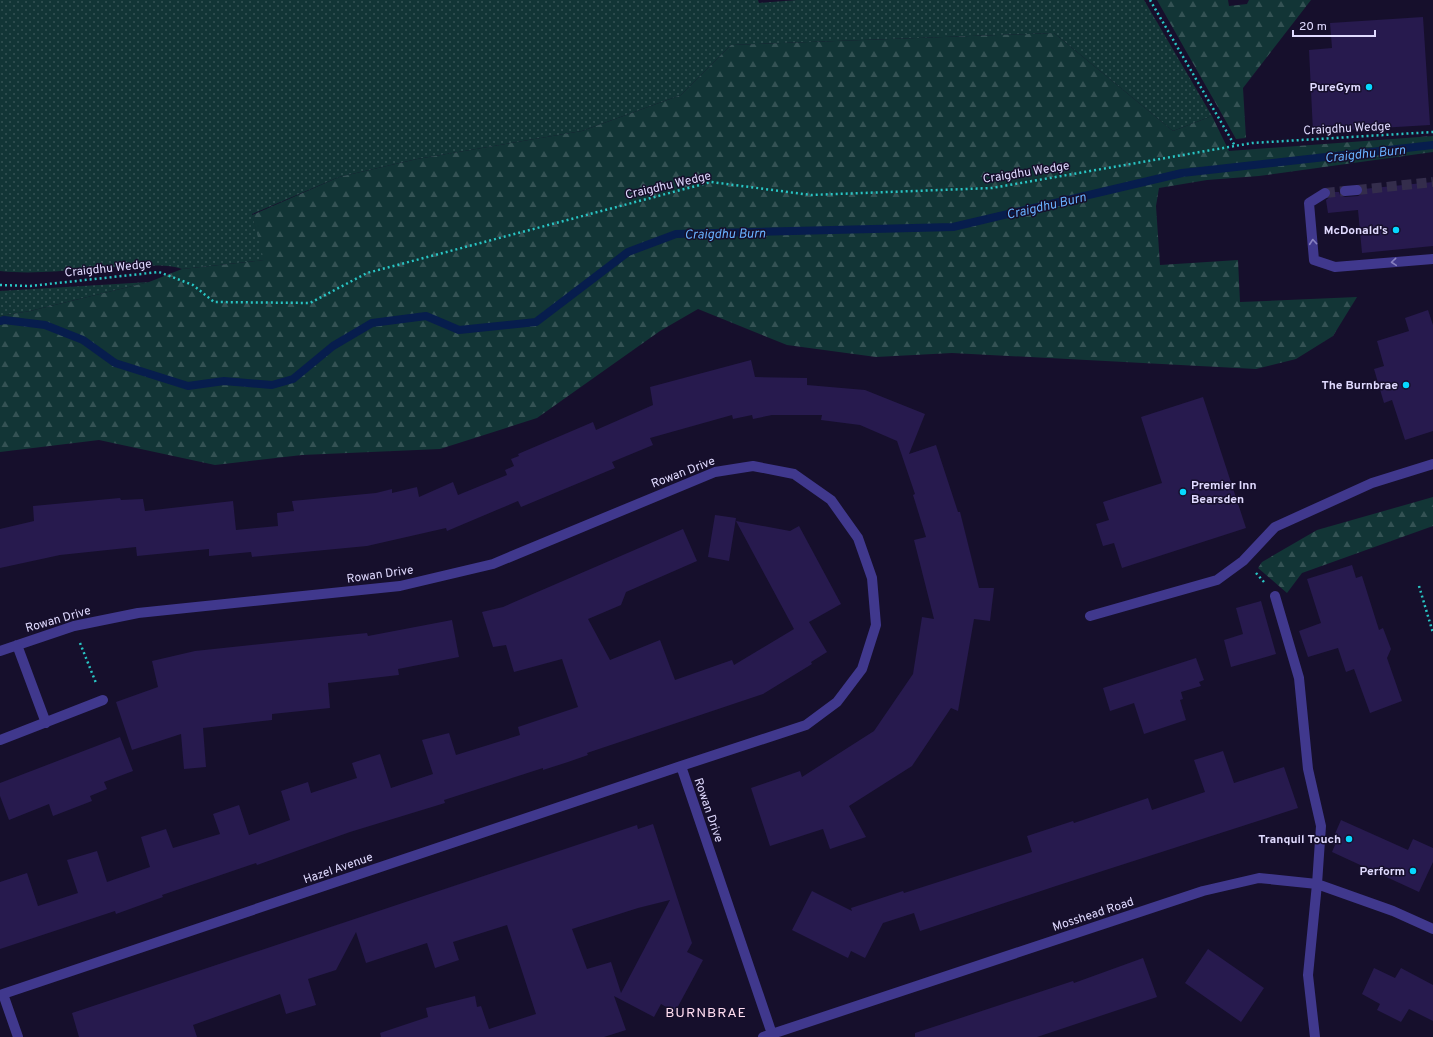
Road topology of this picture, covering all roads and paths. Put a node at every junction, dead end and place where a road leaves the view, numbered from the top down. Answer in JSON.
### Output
{"nodes":[{"id":1,"x":1150,"y":0,"type":"edge"},
{"id":2,"x":1433,"y":132,"type":"edge"},
{"id":3,"x":1235,"y":146,"type":"junction"},
{"id":4,"x":1357,"y":190,"type":"tunnel mouth"},
{"id":5,"x":1345,"y":191,"type":"tunnel mouth"},
{"id":6,"x":1326,"y":193,"type":"tunnel mouth"},
{"id":7,"x":1433,"y":259,"type":"edge"},
{"id":8,"x":0,"y":285,"type":"edge"},
{"id":9,"x":1433,"y":464,"type":"edge"},
{"id":10,"x":1419,"y":586,"type":"dead end"},
{"id":11,"x":1275,"y":596,"type":"dead end"},
{"id":12,"x":1090,"y":616,"type":"dead end"},
{"id":13,"x":74,"y":626,"type":"junction"},
{"id":14,"x":1433,"y":633,"type":"edge"},
{"id":15,"x":17,"y":645,"type":"junction"},
{"id":16,"x":0,"y":651,"type":"edge"},
{"id":17,"x":102,"y":700,"type":"joint"},
{"id":18,"x":46,"y":723,"type":"junction"},
{"id":19,"x":0,"y":740,"type":"edge"},
{"id":20,"x":681,"y":766,"type":"junction"},
{"id":21,"x":1317,"y":884,"type":"junction"},
{"id":22,"x":1433,"y":929,"type":"edge"},
{"id":23,"x":2,"y":994,"type":"edge"},
{"id":24,"x":768,"y":1035,"type":"edge"},
{"id":25,"x":18,"y":1037,"type":"edge"},
{"id":26,"x":1315,"y":1037,"type":"edge"}],
"edges":[{"from":1,"to":3,"type":"path"},
{"from":2,"to":3,"type":"path","name":"Craigdhu Wedge"},
{"from":3,"to":8,"type":"path","name":"Craigdhu Wedge"},
{"from":4,"to":5,"type":"street"},
{"from":7,"to":6,"type":"street","one_way":true},
{"from":9,"to":12,"type":"street"},
{"from":10,"to":14,"type":"path"},
{"from":11,"to":21,"type":"street"},
{"from":13,"to":15,"type":"street","name":"Rowan Drive"},
{"from":13,"to":17,"type":"path"},
{"from":13,"to":20,"type":"street","name":"Rowan Drive"},
{"from":15,"to":16,"type":"street","name":"Rowan Drive"},
{"from":15,"to":18,"type":"street"},
{"from":17,"to":18,"type":"street"},
{"from":18,"to":19,"type":"street"},
{"from":20,"to":23,"type":"street","name":"Hazel Avenue"},
{"from":20,"to":24,"type":"street","name":"Rowan Drive"},
{"from":21,"to":22,"type":"street","name":"Mosshead Road"},
{"from":21,"to":24,"type":"street","name":"Mosshead Road"},
{"from":21,"to":26,"type":"street"},
{"from":23,"to":25,"type":"street"}]}
